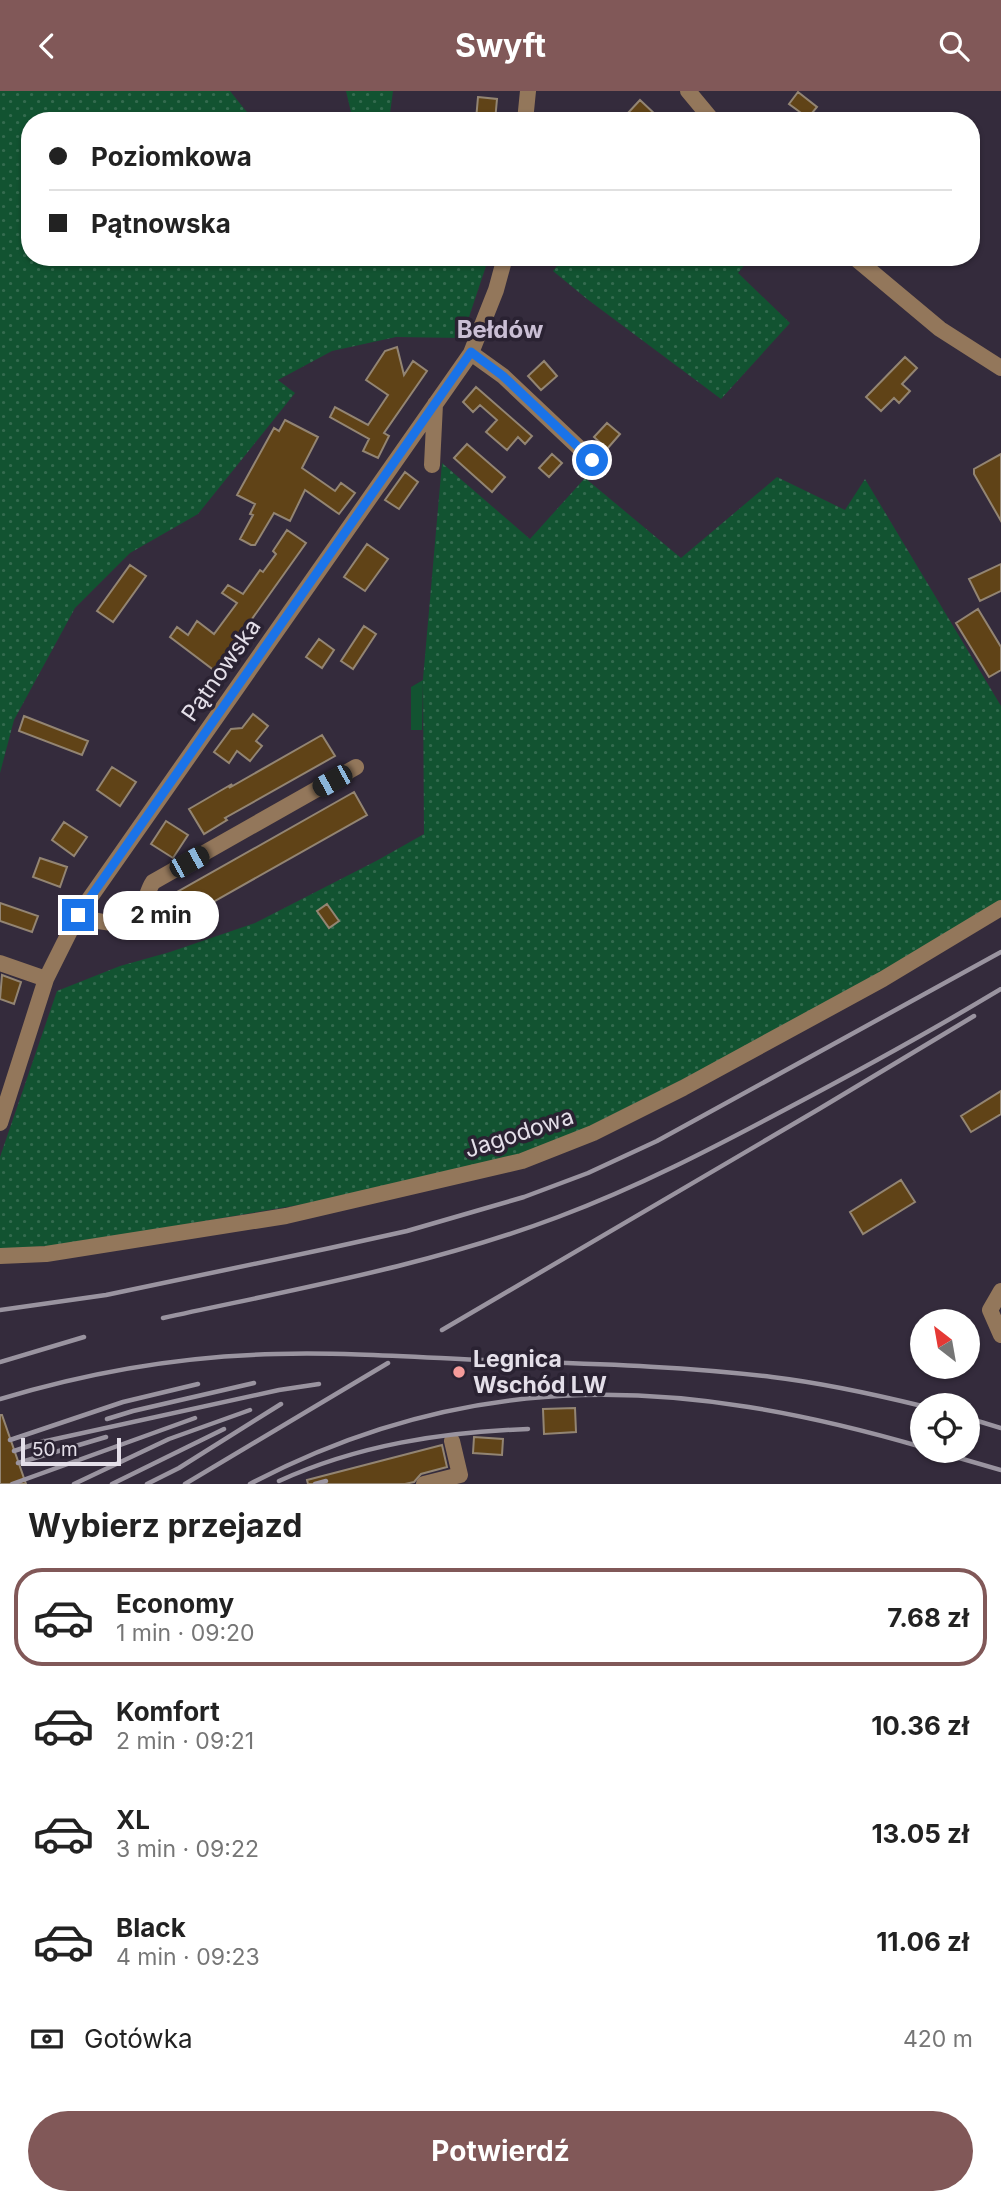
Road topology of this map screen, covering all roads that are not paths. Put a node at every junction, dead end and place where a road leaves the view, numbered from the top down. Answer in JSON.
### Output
{"nodes":[{"id":1,"x":528,"y":91,"type":"edge"},
{"id":2,"x":688,"y":91,"type":"edge"},
{"id":3,"x":526,"y":112,"type":"edge"},
{"id":4,"x":706,"y":112,"type":"edge"},
{"id":5,"x":503,"y":266,"type":"edge"},
{"id":6,"x":865,"y":266,"type":"edge"},
{"id":7,"x":471,"y":352,"type":"junction"},
{"id":8,"x":1001,"y":367,"type":"edge"},
{"id":9,"x":435,"y":404,"type":"junction"},
{"id":10,"x":592,"y":460,"type":"dead end"},
{"id":11,"x":432,"y":465,"type":"dead end"},
{"id":12,"x":356,"y":767,"type":"dead end"},
{"id":13,"x":1001,"y":908,"type":"edge"},
{"id":14,"x":78,"y":915,"type":"junction"},
{"id":15,"x":0,"y":963,"type":"edge"},
{"id":16,"x":46,"y":979,"type":"junction"},
{"id":17,"x":0,"y":1123,"type":"edge"},
{"id":18,"x":0,"y":1256,"type":"edge"},
{"id":19,"x":1001,"y":1291,"type":"edge"},
{"id":20,"x":1001,"y":1335,"type":"edge"},
{"id":21,"x":452,"y":1441,"type":"dead end"},
{"id":22,"x":424,"y":1484,"type":"edge"}],
"edges":[{"from":1,"to":3,"type":"street"},
{"from":2,"to":4,"type":"street"},
{"from":5,"to":7,"type":"street","name":"Pątnowska"},
{"from":6,"to":8,"type":"street"},
{"from":7,"to":9,"type":"street","name":"Pątnowska"},
{"from":7,"to":10,"type":"street"},
{"from":9,"to":11,"type":"street"},
{"from":9,"to":14,"type":"street","name":"Pątnowska"},
{"from":12,"to":14,"type":"street"},
{"from":13,"to":18,"type":"street","name":"Jagodowa"},
{"from":14,"to":16,"type":"street","name":"Pątnowska"},
{"from":15,"to":16,"type":"street"},
{"from":16,"to":17,"type":"street","name":"Pątnowska"},
{"from":19,"to":20,"type":"street"},
{"from":21,"to":22,"type":"street"}]}
